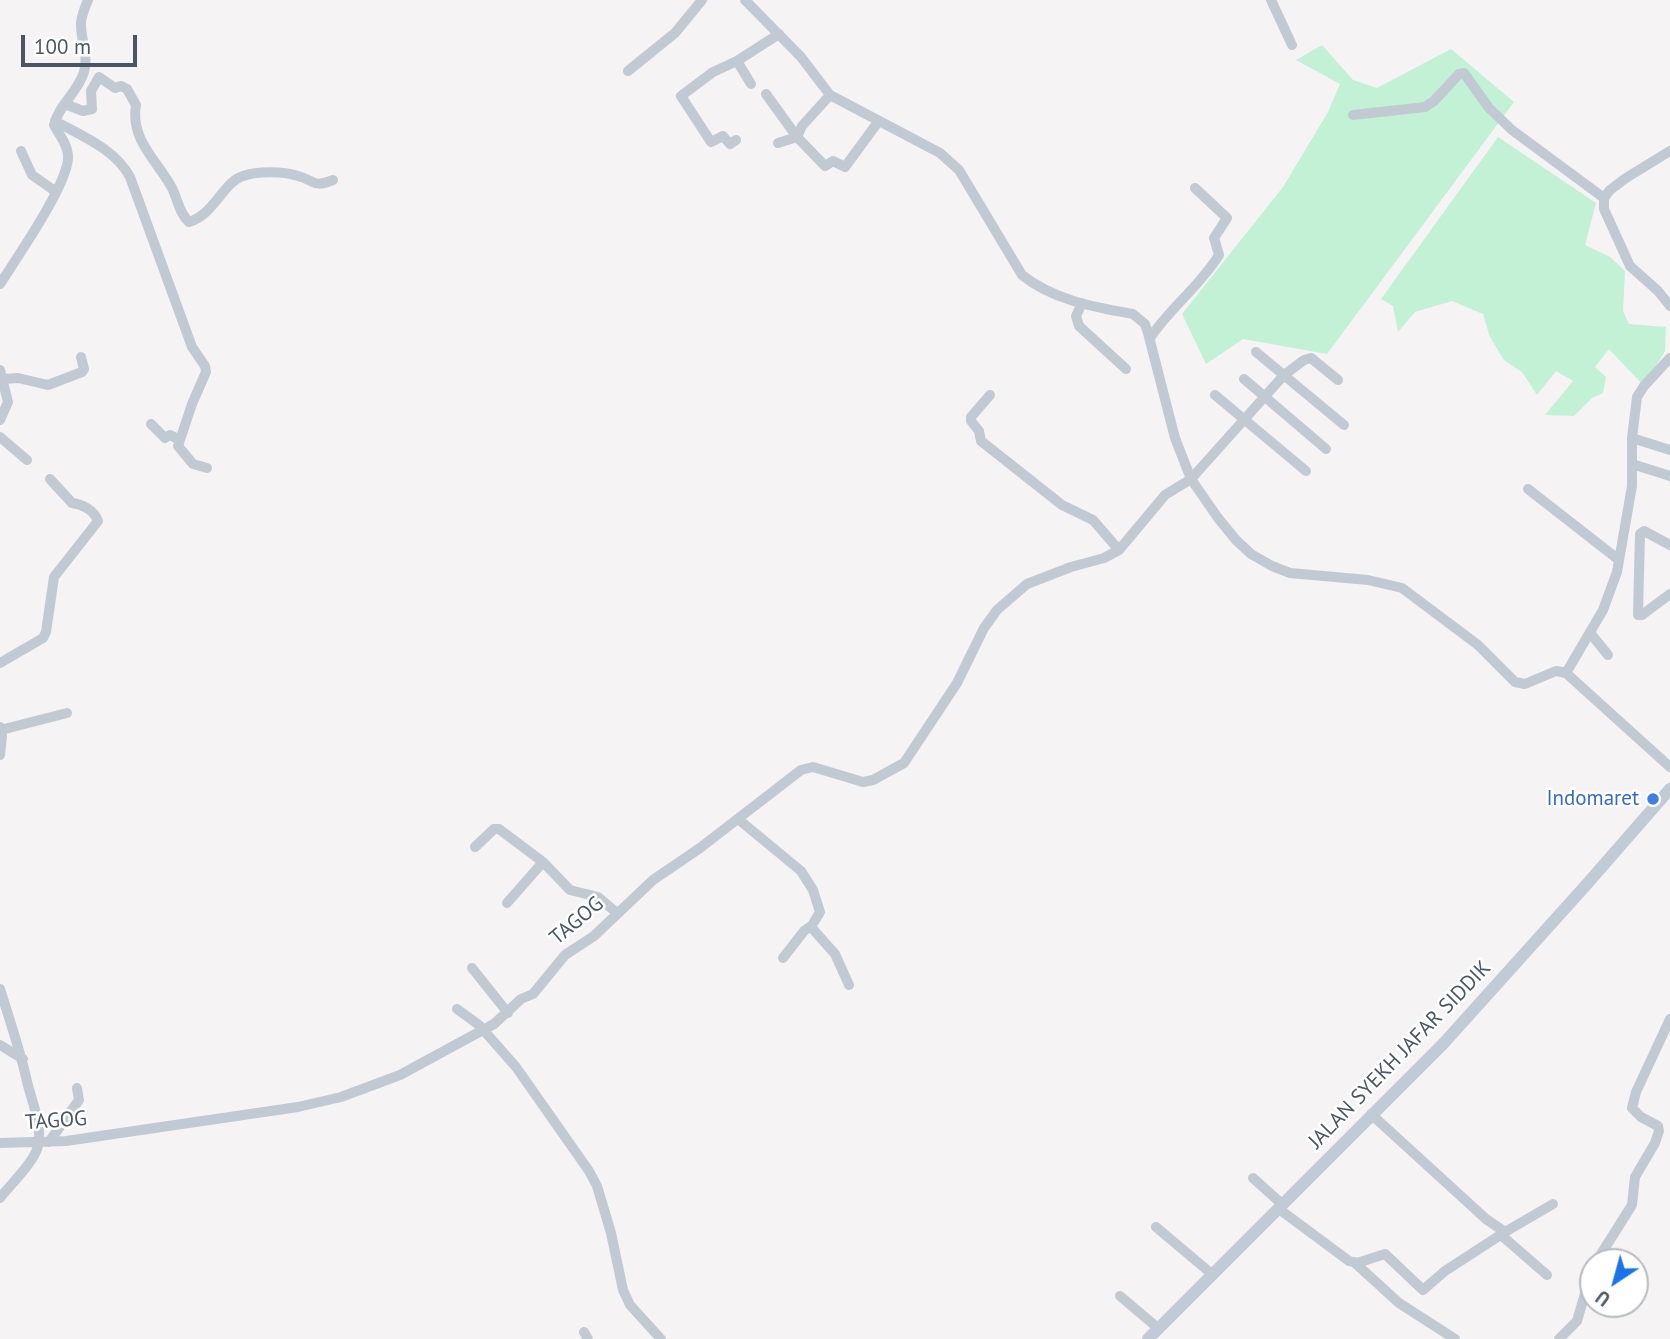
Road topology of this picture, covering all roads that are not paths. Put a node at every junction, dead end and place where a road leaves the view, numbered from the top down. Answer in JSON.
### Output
{"nodes":[{"id":1,"x":88,"y":0,"type":"edge"},
{"id":2,"x":702,"y":0,"type":"edge"},
{"id":3,"x":745,"y":0,"type":"edge"},
{"id":4,"x":1271,"y":0,"type":"edge"},
{"id":5,"x":779,"y":34,"type":"junction"},
{"id":6,"x":1293,"y":44,"type":"dead end"},
{"id":7,"x":737,"y":61,"type":"junction"},
{"id":8,"x":628,"y":71,"type":"dead end"},
{"id":9,"x":751,"y":83,"type":"dead end"},
{"id":10,"x":766,"y":93,"type":"dead end"},
{"id":11,"x":830,"y":95,"type":"junction"},
{"id":12,"x":65,"y":104,"type":"junction"},
{"id":13,"x":1353,"y":115,"type":"dead end"},
{"id":14,"x":55,"y":121,"type":"junction"},
{"id":15,"x":878,"y":122,"type":"junction"},
{"id":16,"x":797,"y":136,"type":"junction"},
{"id":17,"x":736,"y":140,"type":"dead end"},
{"id":18,"x":778,"y":143,"type":"dead end"},
{"id":19,"x":1670,"y":150,"type":"edge"},
{"id":20,"x":21,"y":151,"type":"dead end"},
{"id":21,"x":333,"y":180,"type":"dead end"},
{"id":22,"x":1195,"y":188,"type":"dead end"},
{"id":23,"x":55,"y":191,"type":"junction"},
{"id":24,"x":1604,"y":198,"type":"junction"},
{"id":25,"x":0,"y":284,"type":"edge"},
{"id":26,"x":1082,"y":303,"type":"junction"},
{"id":27,"x":1670,"y":306,"type":"edge"},
{"id":28,"x":1150,"y":338,"type":"junction"},
{"id":29,"x":1256,"y":352,"type":"dead end"},
{"id":30,"x":81,"y":357,"type":"dead end"},
{"id":31,"x":1670,"y":358,"type":"edge"},
{"id":32,"x":1126,"y":369,"type":"dead end"},
{"id":33,"x":2,"y":374,"type":"edge"},
{"id":34,"x":1284,"y":375,"type":"junction"},
{"id":35,"x":1244,"y":379,"type":"dead end"},
{"id":36,"x":1338,"y":380,"type":"dead end"},
{"id":37,"x":990,"y":395,"type":"dead end"},
{"id":38,"x":1214,"y":395,"type":"dead end"},
{"id":39,"x":1266,"y":397,"type":"junction"},
{"id":40,"x":1245,"y":419,"type":"junction"},
{"id":41,"x":0,"y":420,"type":"edge"},
{"id":42,"x":151,"y":424,"type":"dead end"},
{"id":43,"x":1344,"y":425,"type":"dead end"},
{"id":44,"x":0,"y":437,"type":"edge"},
{"id":45,"x":1633,"y":439,"type":"junction"},
{"id":46,"x":180,"y":440,"type":"junction"},
{"id":47,"x":1326,"y":449,"type":"dead end"},
{"id":48,"x":1670,"y":450,"type":"edge"},
{"id":49,"x":27,"y":460,"type":"dead end"},
{"id":50,"x":1632,"y":464,"type":"junction"},
{"id":51,"x":207,"y":468,"type":"dead end"},
{"id":52,"x":1306,"y":471,"type":"dead end"},
{"id":53,"x":1670,"y":476,"type":"edge"},
{"id":54,"x":50,"y":479,"type":"dead end"},
{"id":55,"x":1191,"y":479,"type":"junction"},
{"id":56,"x":1528,"y":489,"type":"dead end"},
{"id":57,"x":1669,"y":542,"type":"edge"},
{"id":58,"x":1119,"y":550,"type":"junction"},
{"id":59,"x":1619,"y":560,"type":"junction"},
{"id":60,"x":1670,"y":594,"type":"edge"},
{"id":61,"x":1591,"y":634,"type":"junction"},
{"id":62,"x":1608,"y":654,"type":"dead end"},
{"id":63,"x":0,"y":663,"type":"edge"},
{"id":64,"x":1566,"y":673,"type":"junction"},
{"id":65,"x":67,"y":713,"type":"dead end"},
{"id":66,"x":0,"y":728,"type":"edge"},
{"id":67,"x":0,"y":755,"type":"edge"},
{"id":68,"x":1670,"y":767,"type":"edge"},
{"id":69,"x":1670,"y":789,"type":"edge"},
{"id":70,"x":738,"y":819,"type":"junction"},
{"id":71,"x":475,"y":847,"type":"dead end"},
{"id":72,"x":542,"y":862,"type":"junction"},
{"id":73,"x":508,"y":903,"type":"dead end"},
{"id":74,"x":617,"y":913,"type":"junction"},
{"id":75,"x":811,"y":926,"type":"junction"},
{"id":76,"x":783,"y":958,"type":"dead end"},
{"id":77,"x":472,"y":968,"type":"dead end"},
{"id":78,"x":849,"y":985,"type":"dead end"},
{"id":79,"x":0,"y":989,"type":"edge"},
{"id":80,"x":457,"y":1009,"type":"dead end"},
{"id":81,"x":508,"y":1013,"type":"junction"},
{"id":82,"x":1670,"y":1018,"type":"edge"},
{"id":83,"x":484,"y":1030,"type":"junction"},
{"id":84,"x":0,"y":1045,"type":"edge"},
{"id":85,"x":23,"y":1059,"type":"junction"},
{"id":86,"x":77,"y":1088,"type":"dead end"},
{"id":87,"x":1371,"y":1114,"type":"junction"},
{"id":88,"x":0,"y":1143,"type":"edge"},
{"id":89,"x":44,"y":1143,"type":"junction"},
{"id":90,"x":1253,"y":1178,"type":"dead end"},
{"id":91,"x":0,"y":1198,"type":"edge"},
{"id":92,"x":1553,"y":1204,"type":"dead end"},
{"id":93,"x":1281,"y":1207,"type":"junction"},
{"id":94,"x":1156,"y":1227,"type":"dead end"},
{"id":95,"x":1503,"y":1233,"type":"junction"},
{"id":96,"x":1605,"y":1248,"type":"edge"},
{"id":97,"x":1354,"y":1262,"type":"junction"},
{"id":98,"x":1213,"y":1275,"type":"junction"},
{"id":99,"x":1547,"y":1275,"type":"dead end"},
{"id":100,"x":1120,"y":1296,"type":"dead end"},
{"id":101,"x":1579,"y":1314,"type":"edge"},
{"id":102,"x":1158,"y":1329,"type":"junction"},
{"id":103,"x":662,"y":1339,"type":"edge"},
{"id":104,"x":1148,"y":1339,"type":"edge"},
{"id":105,"x":1455,"y":1339,"type":"edge"},
{"id":106,"x":1559,"y":1339,"type":"edge"}],
"edges":[{"from":1,"to":12,"type":"street"},
{"from":2,"to":8,"type":"street"},
{"from":3,"to":5,"type":"street"},
{"from":4,"to":6,"type":"street"},
{"from":5,"to":7,"type":"street"},
{"from":5,"to":11,"type":"street"},
{"from":7,"to":9,"type":"street"},
{"from":7,"to":17,"type":"street"},
{"from":10,"to":16,"type":"street"},
{"from":11,"to":15,"type":"street"},
{"from":11,"to":16,"type":"street"},
{"from":12,"to":14,"type":"street"},
{"from":12,"to":21,"type":"street"},
{"from":13,"to":24,"type":"street"},
{"from":14,"to":23,"type":"street"},
{"from":14,"to":46,"type":"street"},
{"from":15,"to":16,"type":"street"},
{"from":15,"to":26,"type":"street"},
{"from":16,"to":18,"type":"street"},
{"from":19,"to":24,"type":"street"},
{"from":20,"to":23,"type":"street"},
{"from":22,"to":28,"type":"street"},
{"from":23,"to":25,"type":"street"},
{"from":24,"to":27,"type":"street"},
{"from":26,"to":28,"type":"street"},
{"from":26,"to":32,"type":"street"},
{"from":28,"to":55,"type":"street"},
{"from":29,"to":34,"type":"street"},
{"from":30,"to":33,"type":"street"},
{"from":31,"to":45,"type":"street"},
{"from":33,"to":41,"type":"street"},
{"from":34,"to":36,"type":"street"},
{"from":34,"to":39,"type":"street"},
{"from":34,"to":43,"type":"street"},
{"from":35,"to":39,"type":"street"},
{"from":37,"to":58,"type":"street"},
{"from":38,"to":40,"type":"street"},
{"from":39,"to":40,"type":"street"},
{"from":39,"to":47,"type":"street"},
{"from":40,"to":52,"type":"street"},
{"from":40,"to":55,"type":"street"},
{"from":42,"to":46,"type":"street"},
{"from":44,"to":49,"type":"street"},
{"from":45,"to":48,"type":"street"},
{"from":45,"to":50,"type":"street"},
{"from":46,"to":51,"type":"street"},
{"from":50,"to":53,"type":"street"},
{"from":50,"to":59,"type":"street"},
{"from":54,"to":63,"type":"street"},
{"from":55,"to":58,"type":"street"},
{"from":55,"to":64,"type":"street"},
{"from":56,"to":59,"type":"street"},
{"from":57,"to":60,"type":"street"},
{"from":58,"to":70,"type":"street","name":"TAGOG"},
{"from":59,"to":61,"type":"street"},
{"from":61,"to":62,"type":"street"},
{"from":61,"to":64,"type":"street"},
{"from":64,"to":68,"type":"street"},
{"from":65,"to":66,"type":"street"},
{"from":66,"to":67,"type":"street"},
{"from":69,"to":87,"type":"main road","name":"JALAN SYEKH JAFAR SIDDIK"},
{"from":70,"to":74,"type":"street","name":"TAGOG"},
{"from":70,"to":75,"type":"street"},
{"from":71,"to":72,"type":"street"},
{"from":72,"to":73,"type":"street"},
{"from":72,"to":74,"type":"street"},
{"from":74,"to":81,"type":"street","name":"TAGOG"},
{"from":75,"to":76,"type":"street"},
{"from":75,"to":78,"type":"street"},
{"from":77,"to":81,"type":"street"},
{"from":79,"to":85,"type":"street"},
{"from":80,"to":83,"type":"street"},
{"from":81,"to":83,"type":"street","name":"TAGOG"},
{"from":82,"to":96,"type":"street"},
{"from":83,"to":89,"type":"street","name":"TAGOG"},
{"from":83,"to":103,"type":"street"},
{"from":84,"to":85,"type":"street"},
{"from":85,"to":89,"type":"street"},
{"from":86,"to":89,"type":"street"},
{"from":87,"to":93,"type":"main road","name":"JALAN SYEKH JAFAR SIDDIK"},
{"from":87,"to":95,"type":"street"},
{"from":88,"to":89,"type":"street","name":"TAGOG"},
{"from":89,"to":91,"type":"street"},
{"from":90,"to":93,"type":"street"},
{"from":92,"to":95,"type":"street"},
{"from":93,"to":97,"type":"street"},
{"from":93,"to":98,"type":"main road","name":"JALAN SYEKH JAFAR SIDDIK"},
{"from":94,"to":98,"type":"street"},
{"from":95,"to":97,"type":"street"},
{"from":95,"to":99,"type":"street"},
{"from":97,"to":105,"type":"street"},
{"from":98,"to":102,"type":"main road","name":"JALAN SYEKH JAFAR SIDDIK"},
{"from":100,"to":102,"type":"street"},
{"from":101,"to":106,"type":"street"},
{"from":102,"to":104,"type":"main road","name":"JALAN SYEKH JAFAR SIDDIK"}]}
